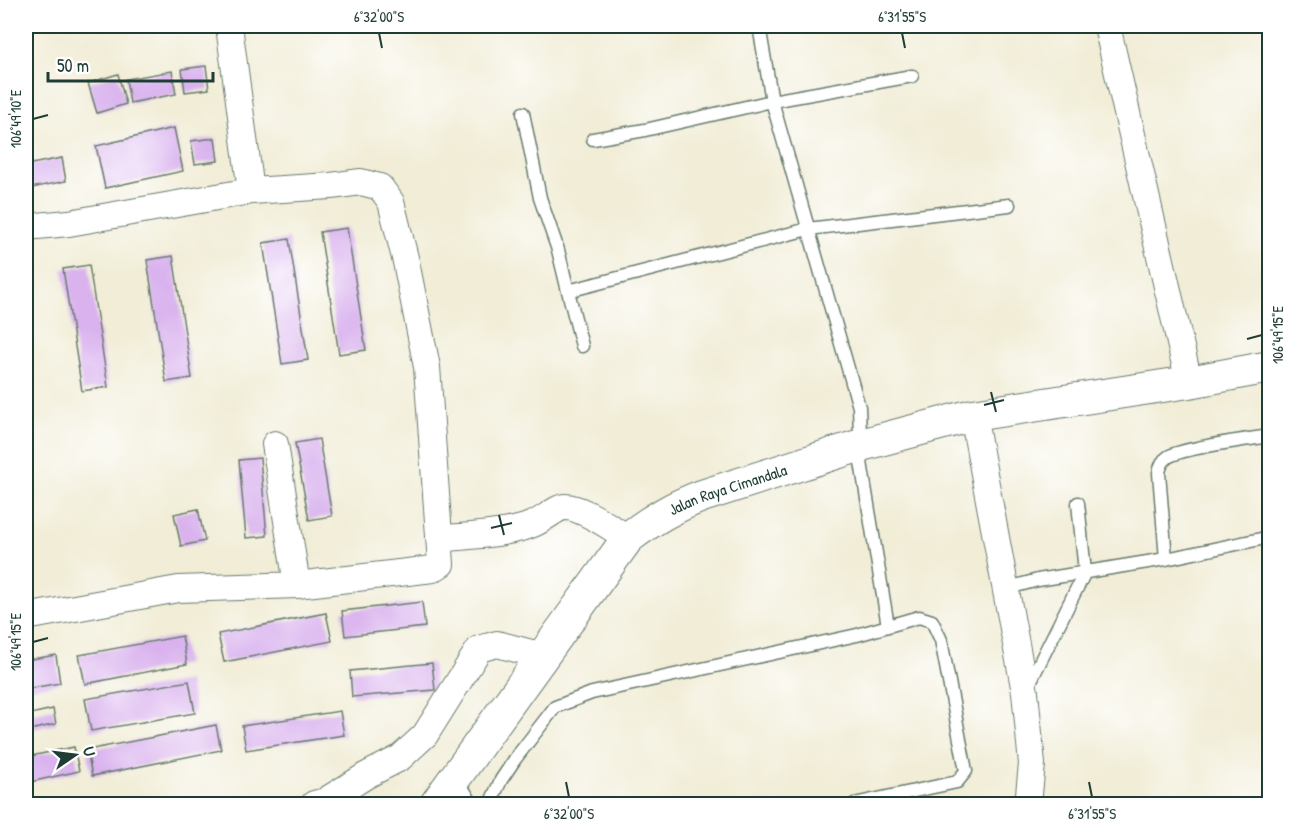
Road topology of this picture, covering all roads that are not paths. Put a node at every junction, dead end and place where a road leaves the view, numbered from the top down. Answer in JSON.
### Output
{"nodes":[{"id":1,"x":229,"y":26,"type":"edge"},
{"id":2,"x":759,"y":26,"type":"edge"},
{"id":3,"x":1107,"y":26,"type":"edge"},
{"id":4,"x":912,"y":76,"type":"dead end"},
{"id":5,"x":772,"y":101,"type":"junction"},
{"id":6,"x":523,"y":113,"type":"dead end"},
{"id":7,"x":593,"y":139,"type":"dead end"},
{"id":8,"x":251,"y":191,"type":"junction"},
{"id":9,"x":1009,"y":205,"type":"dead end"},
{"id":10,"x":26,"y":227,"type":"edge"},
{"id":11,"x":808,"y":229,"type":"junction"},
{"id":12,"x":568,"y":291,"type":"junction"},
{"id":13,"x":582,"y":346,"type":"dead end"},
{"id":14,"x":1269,"y":367,"type":"edge"},
{"id":15,"x":1189,"y":382,"type":"junction"},
{"id":16,"x":973,"y":415,"type":"junction"},
{"id":17,"x":1269,"y":436,"type":"edge"},
{"id":18,"x":275,"y":444,"type":"dead end"},
{"id":19,"x":861,"y":445,"type":"junction"},
{"id":20,"x":1078,"y":503,"type":"dead end"},
{"id":21,"x":1269,"y":537,"type":"edge"},
{"id":22,"x":628,"y":538,"type":"junction"},
{"id":23,"x":440,"y":539,"type":"junction"},
{"id":24,"x":1166,"y":559,"type":"junction"},
{"id":25,"x":1084,"y":572,"type":"junction"},
{"id":26,"x":297,"y":585,"type":"junction"},
{"id":27,"x":1005,"y":589,"type":"junction"},
{"id":28,"x":26,"y":617,"type":"edge"},
{"id":29,"x":888,"y":626,"type":"junction"},
{"id":30,"x":543,"y":656,"type":"junction"},
{"id":31,"x":1025,"y":692,"type":"junction"},
{"id":32,"x":444,"y":793,"type":"edge"},
{"id":33,"x":314,"y":804,"type":"edge"},
{"id":34,"x":472,"y":804,"type":"edge"},
{"id":35,"x":490,"y":804,"type":"edge"},
{"id":36,"x":854,"y":804,"type":"edge"},
{"id":37,"x":1028,"y":804,"type":"edge"}],
"edges":[{"from":1,"to":8,"type":"street"},
{"from":2,"to":5,"type":"lane"},
{"from":3,"to":15,"type":"street"},
{"from":4,"to":5,"type":"lane"},
{"from":5,"to":7,"type":"lane"},
{"from":5,"to":11,"type":"lane"},
{"from":6,"to":12,"type":"lane"},
{"from":8,"to":10,"type":"street"},
{"from":8,"to":23,"type":"street"},
{"from":9,"to":11,"type":"lane"},
{"from":11,"to":12,"type":"lane"},
{"from":11,"to":19,"type":"lane"},
{"from":12,"to":13,"type":"lane"},
{"from":14,"to":15,"type":"street","name":"Jalan Raya Cimandala"},
{"from":15,"to":16,"type":"street","name":"Jalan Raya Cimandala"},
{"from":16,"to":19,"type":"street","name":"Jalan Raya Cimandala"},
{"from":16,"to":27,"type":"street"},
{"from":17,"to":24,"type":"lane"},
{"from":18,"to":26,"type":"street"},
{"from":19,"to":22,"type":"street","name":"Jalan Raya Cimandala"},
{"from":19,"to":29,"type":"lane"},
{"from":20,"to":25,"type":"lane"},
{"from":21,"to":24,"type":"lane"},
{"from":22,"to":23,"type":"street"},
{"from":22,"to":30,"type":"street","name":"Jalan Raya Cimandala"},
{"from":23,"to":26,"type":"street"},
{"from":24,"to":25,"type":"lane"},
{"from":25,"to":27,"type":"lane"},
{"from":25,"to":31,"type":"lane"},
{"from":26,"to":28,"type":"street"},
{"from":27,"to":31,"type":"street"},
{"from":29,"to":35,"type":"lane"},
{"from":29,"to":36,"type":"lane"},
{"from":30,"to":32,"type":"street","name":"Jalan Raya Cimandala"},
{"from":30,"to":33,"type":"street"},
{"from":31,"to":37,"type":"street"},
{"from":32,"to":34,"type":"lane"}]}
